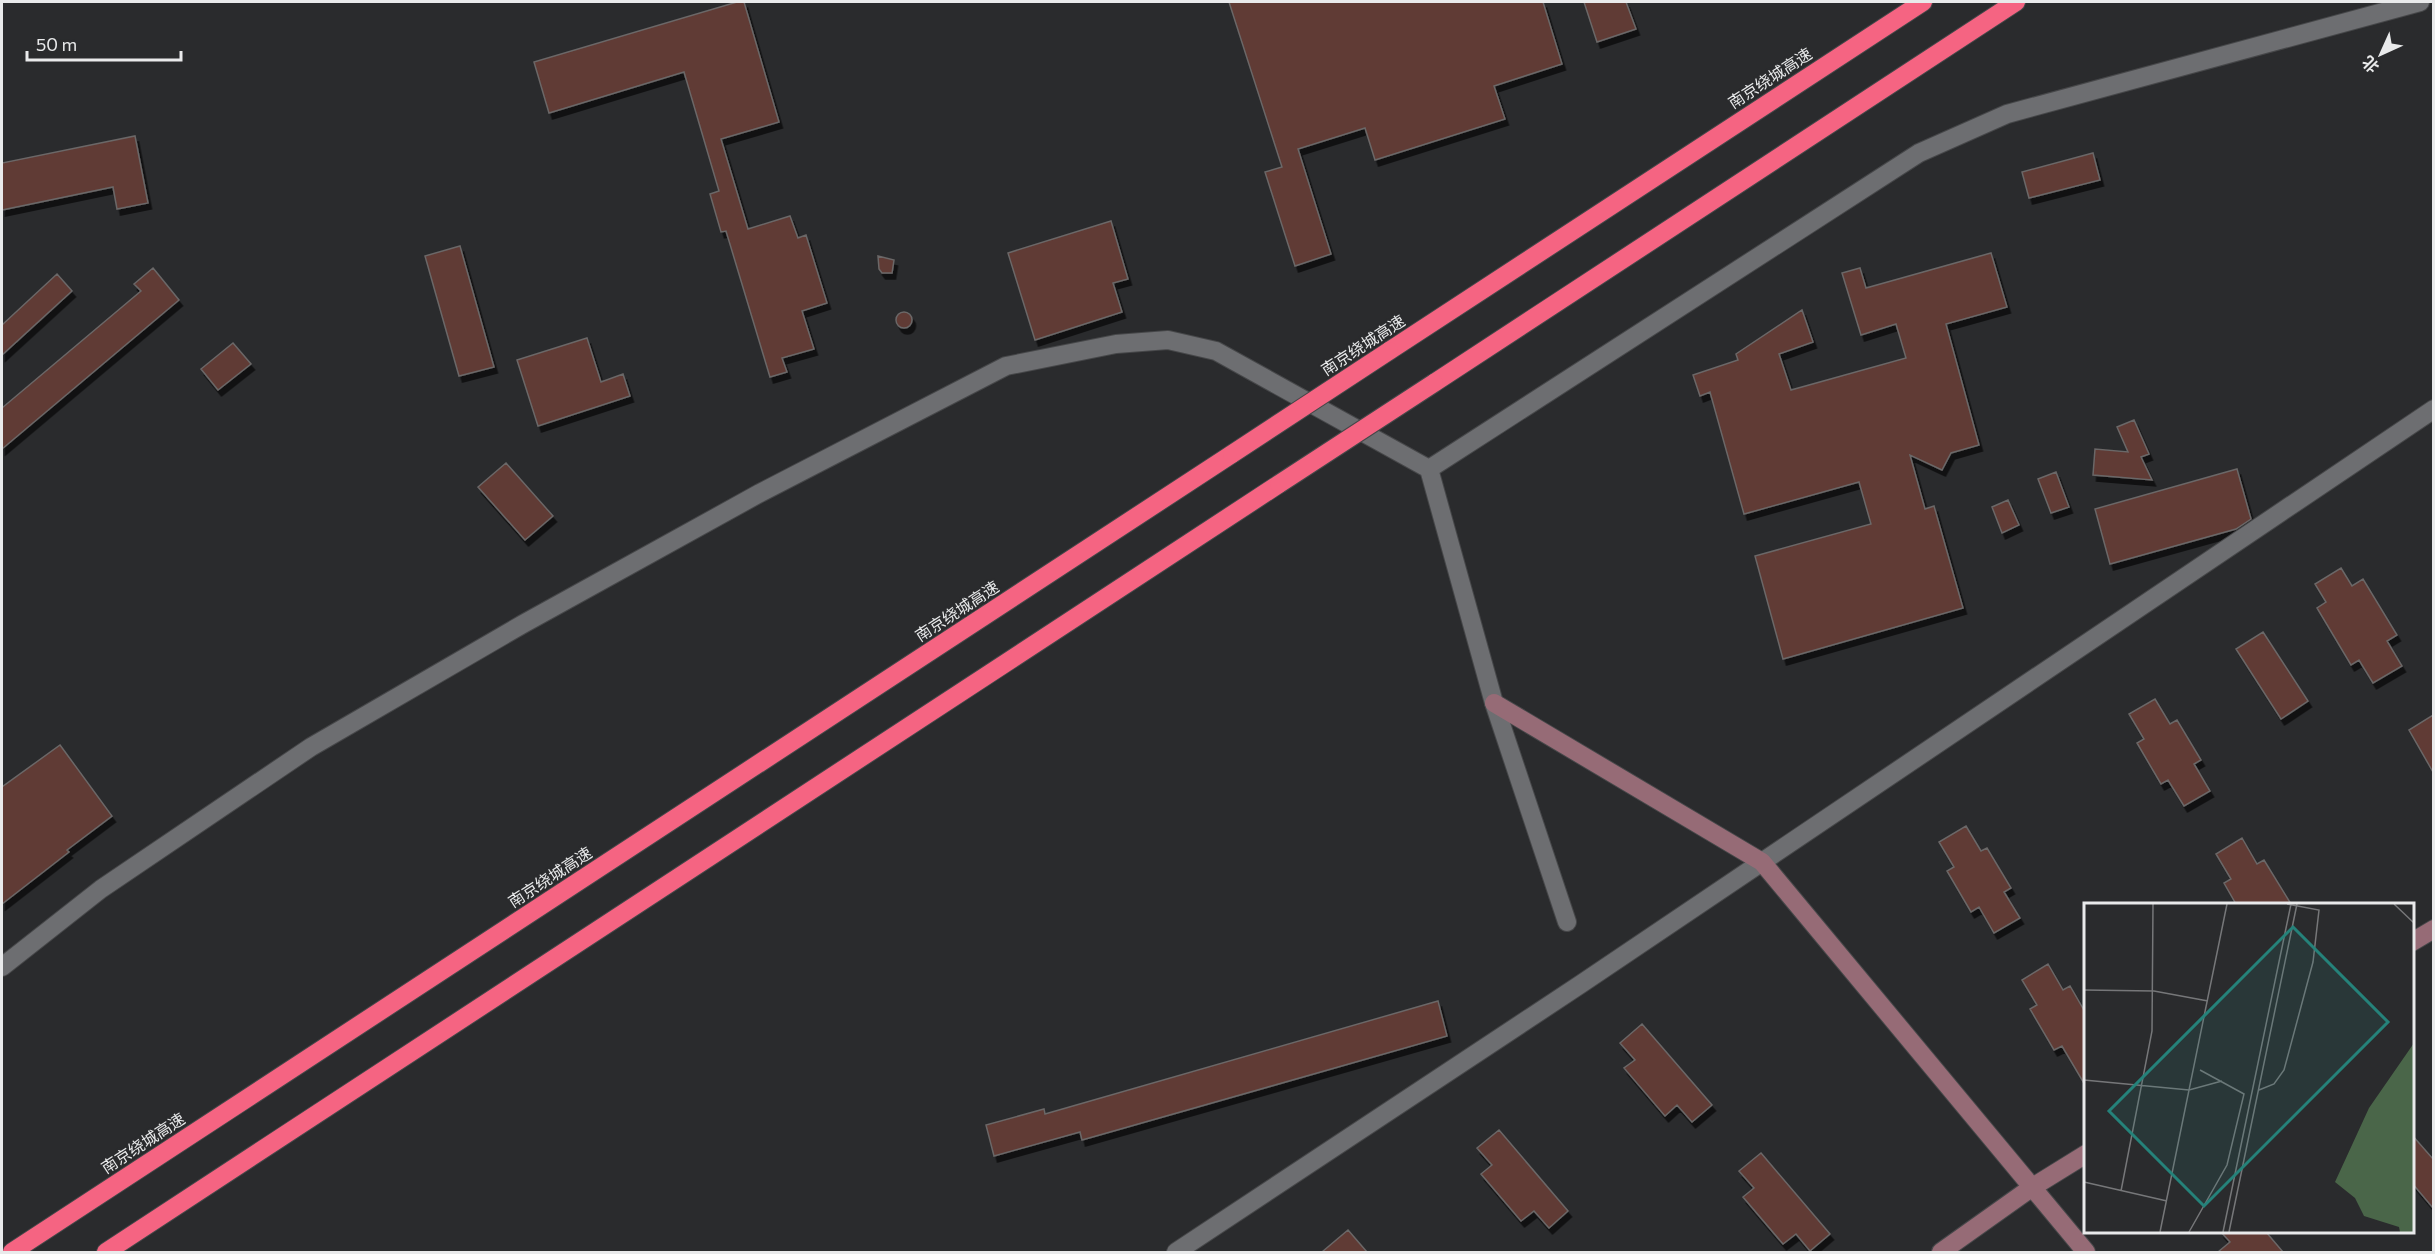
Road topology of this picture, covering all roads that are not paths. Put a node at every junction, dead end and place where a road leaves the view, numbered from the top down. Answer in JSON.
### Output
{"nodes":[{"id":1,"x":1923,"y":2,"type":"edge"},
{"id":2,"x":2016,"y":2,"type":"edge"},
{"id":3,"x":2420,"y":2,"type":"edge"},
{"id":4,"x":2433,"y":409,"type":"edge"},
{"id":5,"x":1429,"y":469,"type":"junction"},
{"id":6,"x":1494,"y":703,"type":"junction"},
{"id":7,"x":1762,"y":862,"type":"junction"},
{"id":8,"x":1568,"y":921,"type":"dead end"},
{"id":9,"x":2433,"y":928,"type":"edge"},
{"id":10,"x":2414,"y":941,"type":"edge"},
{"id":11,"x":2,"y":967,"type":"edge"},
{"id":12,"x":2084,"y":1155,"type":"edge"},
{"id":13,"x":2031,"y":1188,"type":"junction"},
{"id":14,"x":12,"y":1252,"type":"edge"},
{"id":15,"x":106,"y":1252,"type":"edge"},
{"id":16,"x":1176,"y":1252,"type":"edge"},
{"id":17,"x":1941,"y":1252,"type":"edge"},
{"id":18,"x":2086,"y":1252,"type":"edge"}],
"edges":[{"from":1,"to":14,"type":"highway","name":"南京绕城高速","bridge":true},
{"from":2,"to":15,"type":"highway","bridge":true},
{"from":3,"to":5,"type":"street"},
{"from":4,"to":7,"type":"street"},
{"from":5,"to":6,"type":"street"},
{"from":5,"to":11,"type":"street"},
{"from":6,"to":7,"type":"street"},
{"from":6,"to":8,"type":"street"},
{"from":7,"to":13,"type":"street"},
{"from":7,"to":16,"type":"street"},
{"from":9,"to":10,"type":"street"},
{"from":12,"to":13,"type":"street"},
{"from":13,"to":17,"type":"street"},
{"from":13,"to":18,"type":"street"}]}
